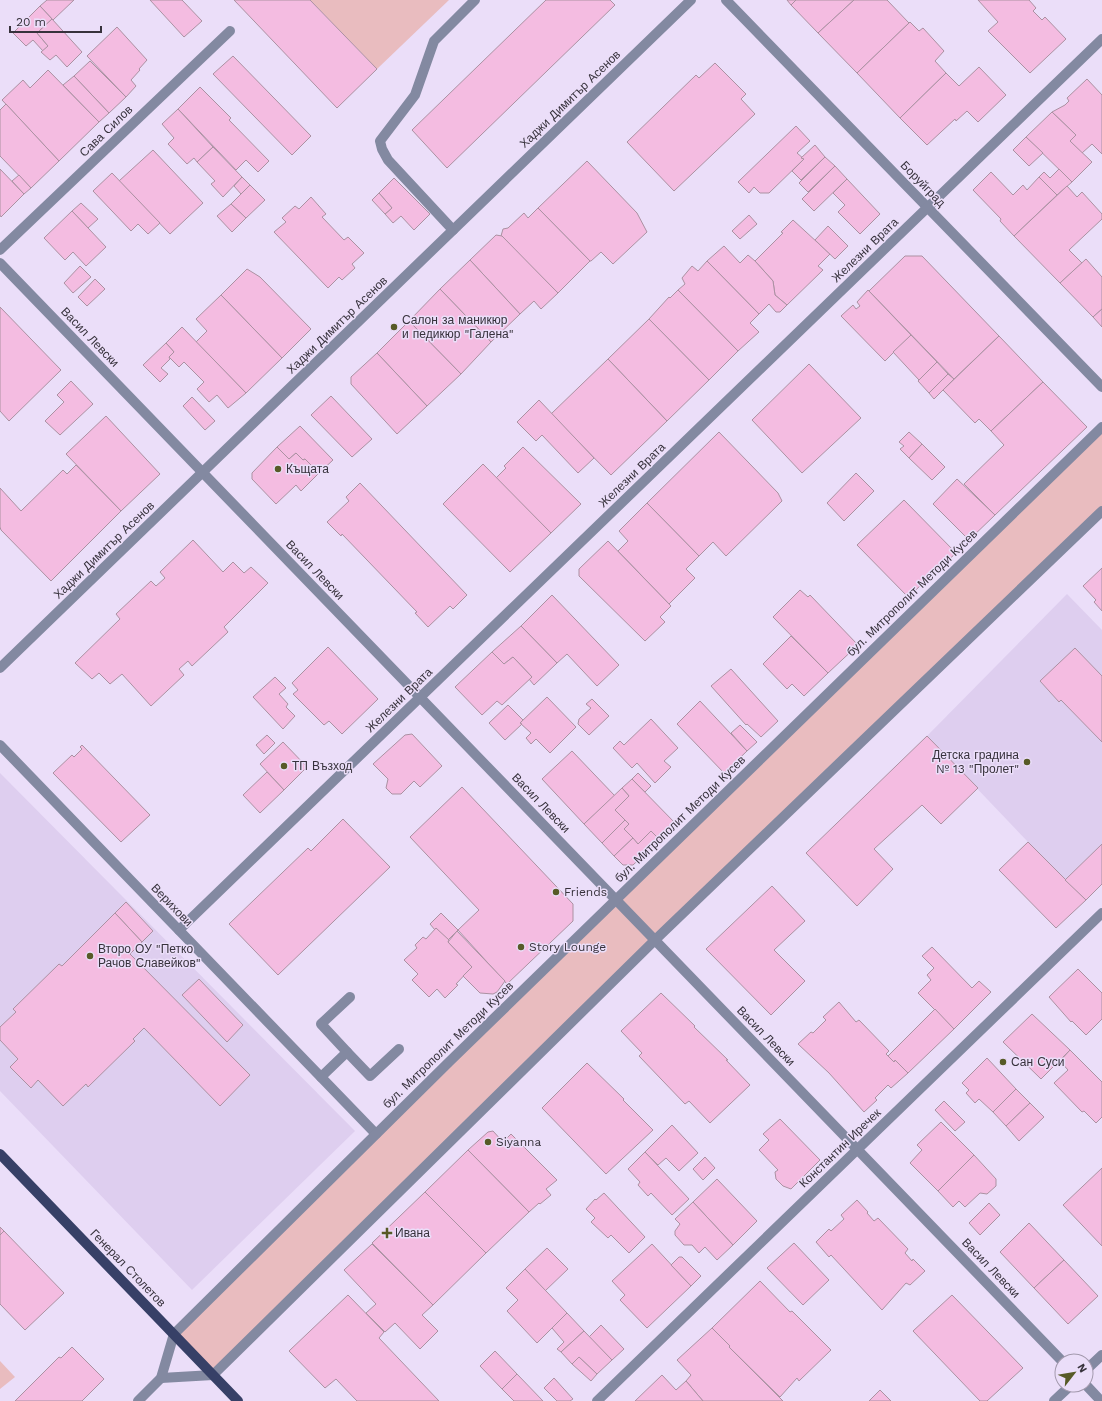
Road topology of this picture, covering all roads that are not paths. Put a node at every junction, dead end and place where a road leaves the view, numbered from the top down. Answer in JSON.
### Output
{"nodes":[{"id":1,"x":475,"y":0,"type":"edge"},
{"id":2,"x":691,"y":0,"type":"edge"},
{"id":3,"x":726,"y":0,"type":"edge"},
{"id":4,"x":230,"y":31,"type":"dead end"},
{"id":5,"x":1102,"y":39,"type":"edge"},
{"id":6,"x":928,"y":207,"type":"junction"},
{"id":7,"x":453,"y":230,"type":"junction"},
{"id":8,"x":0,"y":250,"type":"edge"},
{"id":9,"x":0,"y":263,"type":"edge"},
{"id":10,"x":1102,"y":387,"type":"edge"},
{"id":11,"x":1102,"y":427,"type":"edge"},
{"id":12,"x":202,"y":472,"type":"junction"},
{"id":13,"x":1102,"y":510,"type":"edge"},
{"id":14,"x":0,"y":668,"type":"edge"},
{"id":15,"x":420,"y":697,"type":"junction"},
{"id":16,"x":0,"y":745,"type":"edge"},
{"id":17,"x":616,"y":900,"type":"junction"},
{"id":18,"x":1102,"y":913,"type":"edge"},
{"id":19,"x":179,"y":930,"type":"junction"},
{"id":20,"x":655,"y":940,"type":"junction"},
{"id":21,"x":350,"y":997,"type":"dead end"},
{"id":22,"x":399,"y":1049,"type":"dead end"},
{"id":23,"x":347,"y":1052,"type":"junction"},
{"id":24,"x":321,"y":1077,"type":"junction"},
{"id":25,"x":376,"y":1134,"type":"junction"},
{"id":26,"x":858,"y":1149,"type":"junction"},
{"id":27,"x":0,"y":1154,"type":"edge"},
{"id":28,"x":174,"y":1334,"type":"junction"},
{"id":29,"x":1054,"y":1353,"type":"edge"},
{"id":30,"x":1102,"y":1355,"type":"edge"},
{"id":31,"x":1094,"y":1362,"type":"edge"},
{"id":32,"x":213,"y":1375,"type":"junction"},
{"id":33,"x":161,"y":1378,"type":"junction"},
{"id":34,"x":1062,"y":1393,"type":"edge"},
{"id":35,"x":1094,"y":1393,"type":"edge"},
{"id":36,"x":138,"y":1401,"type":"edge"},
{"id":37,"x":238,"y":1401,"type":"edge"},
{"id":38,"x":597,"y":1401,"type":"edge"},
{"id":39,"x":1054,"y":1401,"type":"edge"},
{"id":40,"x":1101,"y":1401,"type":"edge"}],
"edges":[{"from":1,"to":7,"type":"street"},
{"from":2,"to":7,"type":"street","name":"Хаджи Димитър Асенов"},
{"from":3,"to":6,"type":"street","name":"Боруйград"},
{"from":4,"to":8,"type":"street","name":"Сава Силов"},
{"from":5,"to":6,"type":"street","name":"Железни Врата"},
{"from":6,"to":10,"type":"street","name":"Боруйград"},
{"from":6,"to":15,"type":"street","name":"Железни Врата"},
{"from":7,"to":12,"type":"street","name":"Хаджи Димитър Асенов"},
{"from":9,"to":12,"type":"street","name":"Васил Левски"},
{"from":11,"to":17,"type":"street","name":"бул. Митрополит Методи Кусев"},
{"from":12,"to":14,"type":"street","name":"Хаджи Димитър Асенов"},
{"from":12,"to":15,"type":"street","name":"Васил Левски"},
{"from":13,"to":20,"type":"street"},
{"from":15,"to":17,"type":"street","name":"Васил Левски"},
{"from":15,"to":19,"type":"street","name":"Железни Врата"},
{"from":16,"to":19,"type":"street","name":"Верихови"},
{"from":17,"to":20,"type":"street","name":"Васил Левски"},
{"from":17,"to":25,"type":"street","name":"бул. Митрополит Методи Кусев"},
{"from":18,"to":26,"type":"street","name":"Константин Иречек"},
{"from":19,"to":24,"type":"street","name":"Верихови"},
{"from":20,"to":26,"type":"street","name":"Васил Левски"},
{"from":20,"to":32,"type":"street"},
{"from":21,"to":23,"type":"street"},
{"from":22,"to":23,"type":"street"},
{"from":23,"to":24,"type":"street"},
{"from":24,"to":25,"type":"street","name":"Верихови"},
{"from":25,"to":28,"type":"street","name":"бул. Митрополит Методи Кусев"},
{"from":26,"to":29,"type":"street","name":"Васил Левски"},
{"from":26,"to":38,"type":"street","name":"Константин Иречек"},
{"from":27,"to":28,"type":"main road","name":"Генерал Столетов"},
{"from":28,"to":32,"type":"main road","name":"Генерал Столетов"},
{"from":28,"to":33,"type":"street","name":"бул. Митрополит Методи Кусев"},
{"from":30,"to":31,"type":"street"},
{"from":32,"to":33,"type":"street"},
{"from":32,"to":37,"type":"main road","name":"Генерал Столетов"},
{"from":33,"to":36,"type":"street","name":"бул. Митрополит Методи Кусев"},
{"from":34,"to":39,"type":"street"},
{"from":35,"to":40,"type":"street"}]}
